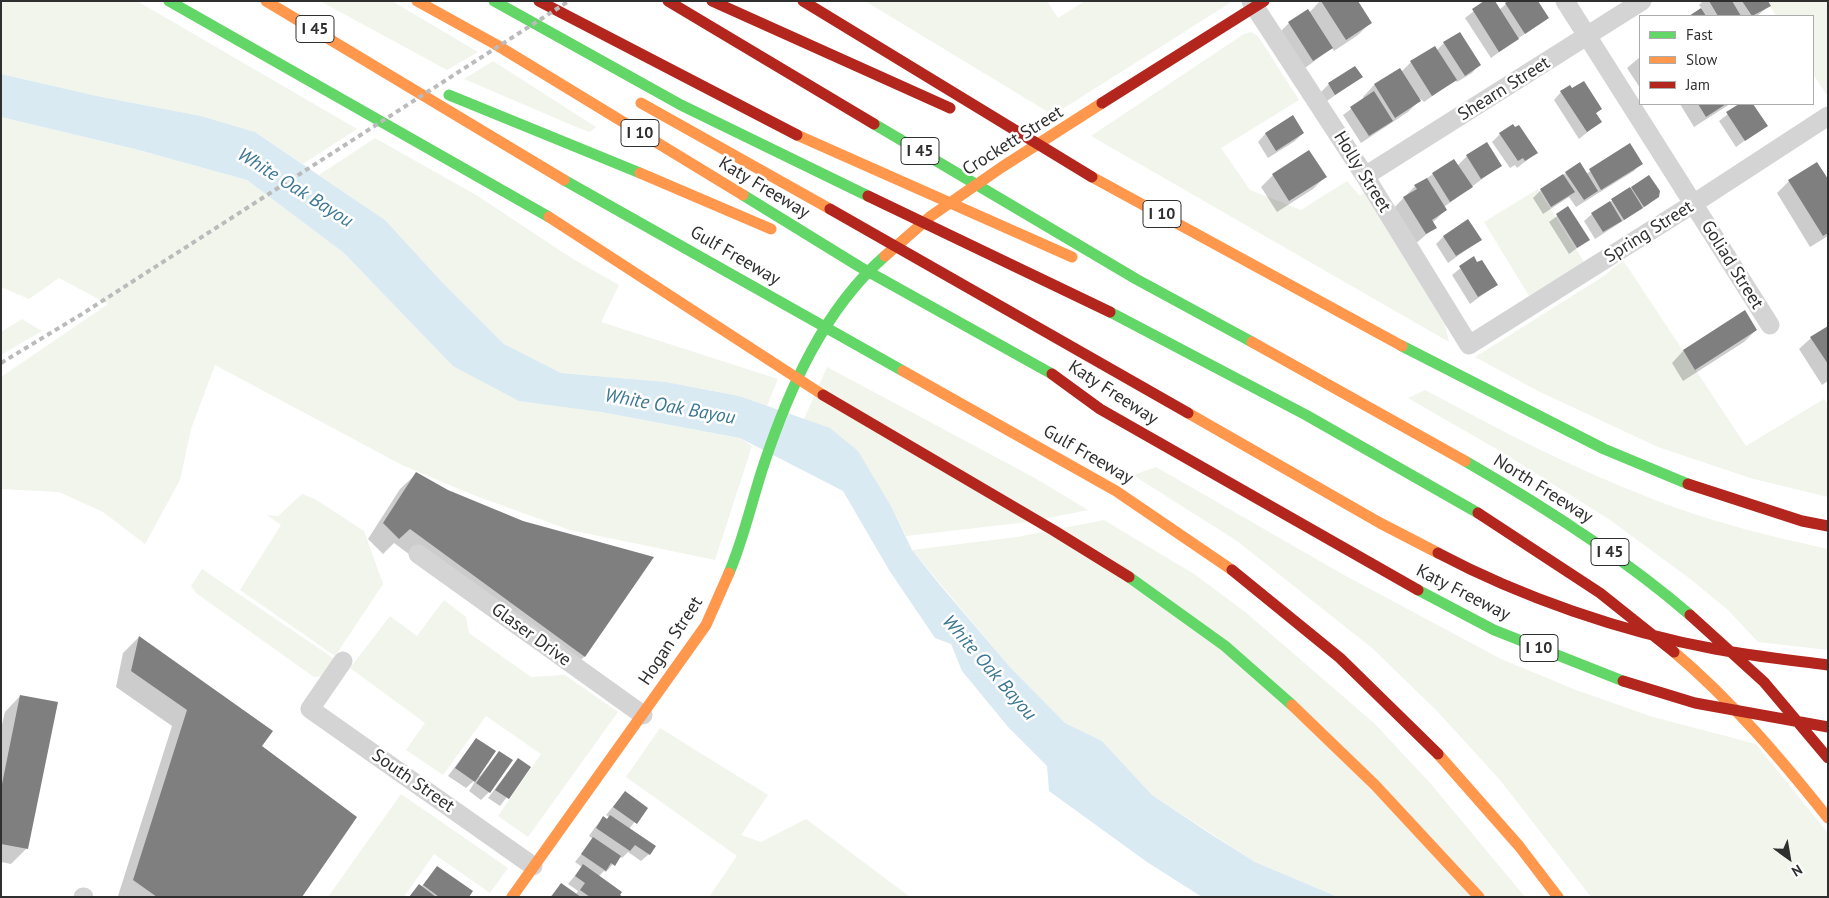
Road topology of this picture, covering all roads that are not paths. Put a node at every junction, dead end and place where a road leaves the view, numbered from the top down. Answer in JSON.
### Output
{"nodes":[{"id":1,"x":169,"y":1,"type":"edge"},
{"id":2,"x":266,"y":1,"type":"edge"},
{"id":3,"x":417,"y":1,"type":"edge"},
{"id":4,"x":494,"y":1,"type":"edge"},
{"id":5,"x":503,"y":1,"type":"edge"},
{"id":6,"x":539,"y":1,"type":"edge"},
{"id":7,"x":668,"y":1,"type":"edge"},
{"id":8,"x":712,"y":1,"type":"edge"},
{"id":9,"x":803,"y":1,"type":"edge"},
{"id":10,"x":1565,"y":1,"type":"edge"},
{"id":11,"x":1642,"y":1,"type":"edge"},
{"id":12,"x":1256,"y":3,"type":"edge"},
{"id":13,"x":1588,"y":36,"type":"junction"},
{"id":14,"x":363,"y":57,"type":"junction"},
{"id":15,"x":581,"y":63,"type":"dead end"},
{"id":16,"x":628,"y":94,"type":"dead end"},
{"id":17,"x":960,"y":112,"type":"dead end"},
{"id":18,"x":1828,"y":116,"type":"edge"},
{"id":19,"x":977,"y":120,"type":"dead end"},
{"id":20,"x":1080,"y":170,"type":"junction"},
{"id":21,"x":1365,"y":176,"type":"junction"},
{"id":22,"x":1694,"y":204,"type":"junction"},
{"id":23,"x":860,"y":267,"type":"junction"},
{"id":24,"x":1173,"y":300,"type":"junction"},
{"id":25,"x":1770,"y":325,"type":"dead end"},
{"id":26,"x":1469,"y":345,"type":"joint"},
{"id":27,"x":814,"y":347,"type":"joint"},
{"id":28,"x":1828,"y":526,"type":"edge"},
{"id":29,"x":418,"y":554,"type":"dead end"},
{"id":30,"x":343,"y":661,"type":"dead end"},
{"id":31,"x":1828,"y":665,"type":"edge"},
{"id":32,"x":643,"y":715,"type":"junction"},
{"id":33,"x":1828,"y":727,"type":"edge"},
{"id":34,"x":1828,"y":758,"type":"edge"},
{"id":35,"x":1828,"y":818,"type":"edge"},
{"id":36,"x":533,"y":866,"type":"junction"},
{"id":37,"x":512,"y":897,"type":"edge"},
{"id":38,"x":1479,"y":897,"type":"edge"},
{"id":39,"x":1558,"y":897,"type":"edge"}],
"edges":[{"from":1,"to":38,"type":"main road"},
{"from":2,"to":14,"type":"main road","name":"Gulf Freeway","number":"I 45"},
{"from":3,"to":23,"type":"main road","name":"Katy Freeway","number":"I 10"},
{"from":4,"to":35,"type":"main road"},
{"from":5,"to":15,"type":"main road"},
{"from":6,"to":24,"type":"main road"},
{"from":7,"to":24,"type":"main road","number":"I 45"},
{"from":8,"to":17,"type":"main road"},
{"from":9,"to":20,"type":"main road","number":"I 10"},
{"from":10,"to":13,"type":"street","name":"Goliad Street"},
{"from":11,"to":13,"type":"street","name":"Shearn Street"},
{"from":12,"to":21,"type":"street","name":"Holly Street"},
{"from":12,"to":27,"type":"main road","name":"Crockett Street"},
{"from":13,"to":21,"type":"street","name":"Shearn Street"},
{"from":13,"to":22,"type":"street","name":"Goliad Street"},
{"from":14,"to":23,"type":"main road"},
{"from":14,"to":39,"type":"main road","name":"Gulf Freeway","number":"I 45"},
{"from":16,"to":31,"type":"main road"},
{"from":18,"to":22,"type":"street","name":"Spring Street"},
{"from":19,"to":20,"type":"main road"},
{"from":20,"to":28,"type":"main road","number":"I 10"},
{"from":21,"to":26,"type":"street","name":"Holly Street"},
{"from":22,"to":25,"type":"street","name":"Goliad Street"},
{"from":22,"to":26,"type":"street","name":"Spring Street"},
{"from":23,"to":33,"type":"main road","name":"Katy Freeway","number":"I 10"},
{"from":24,"to":34,"type":"main road","name":"North Freeway","number":"I 45"},
{"from":27,"to":32,"type":"main road","name":"Hogan Street"},
{"from":29,"to":32,"type":"street","name":"Glaser Drive"},
{"from":30,"to":36,"type":"street","name":"South Street"},
{"from":32,"to":36,"type":"main road","name":"Hogan Street"},
{"from":36,"to":37,"type":"main road","name":"Hogan Street"}]}
